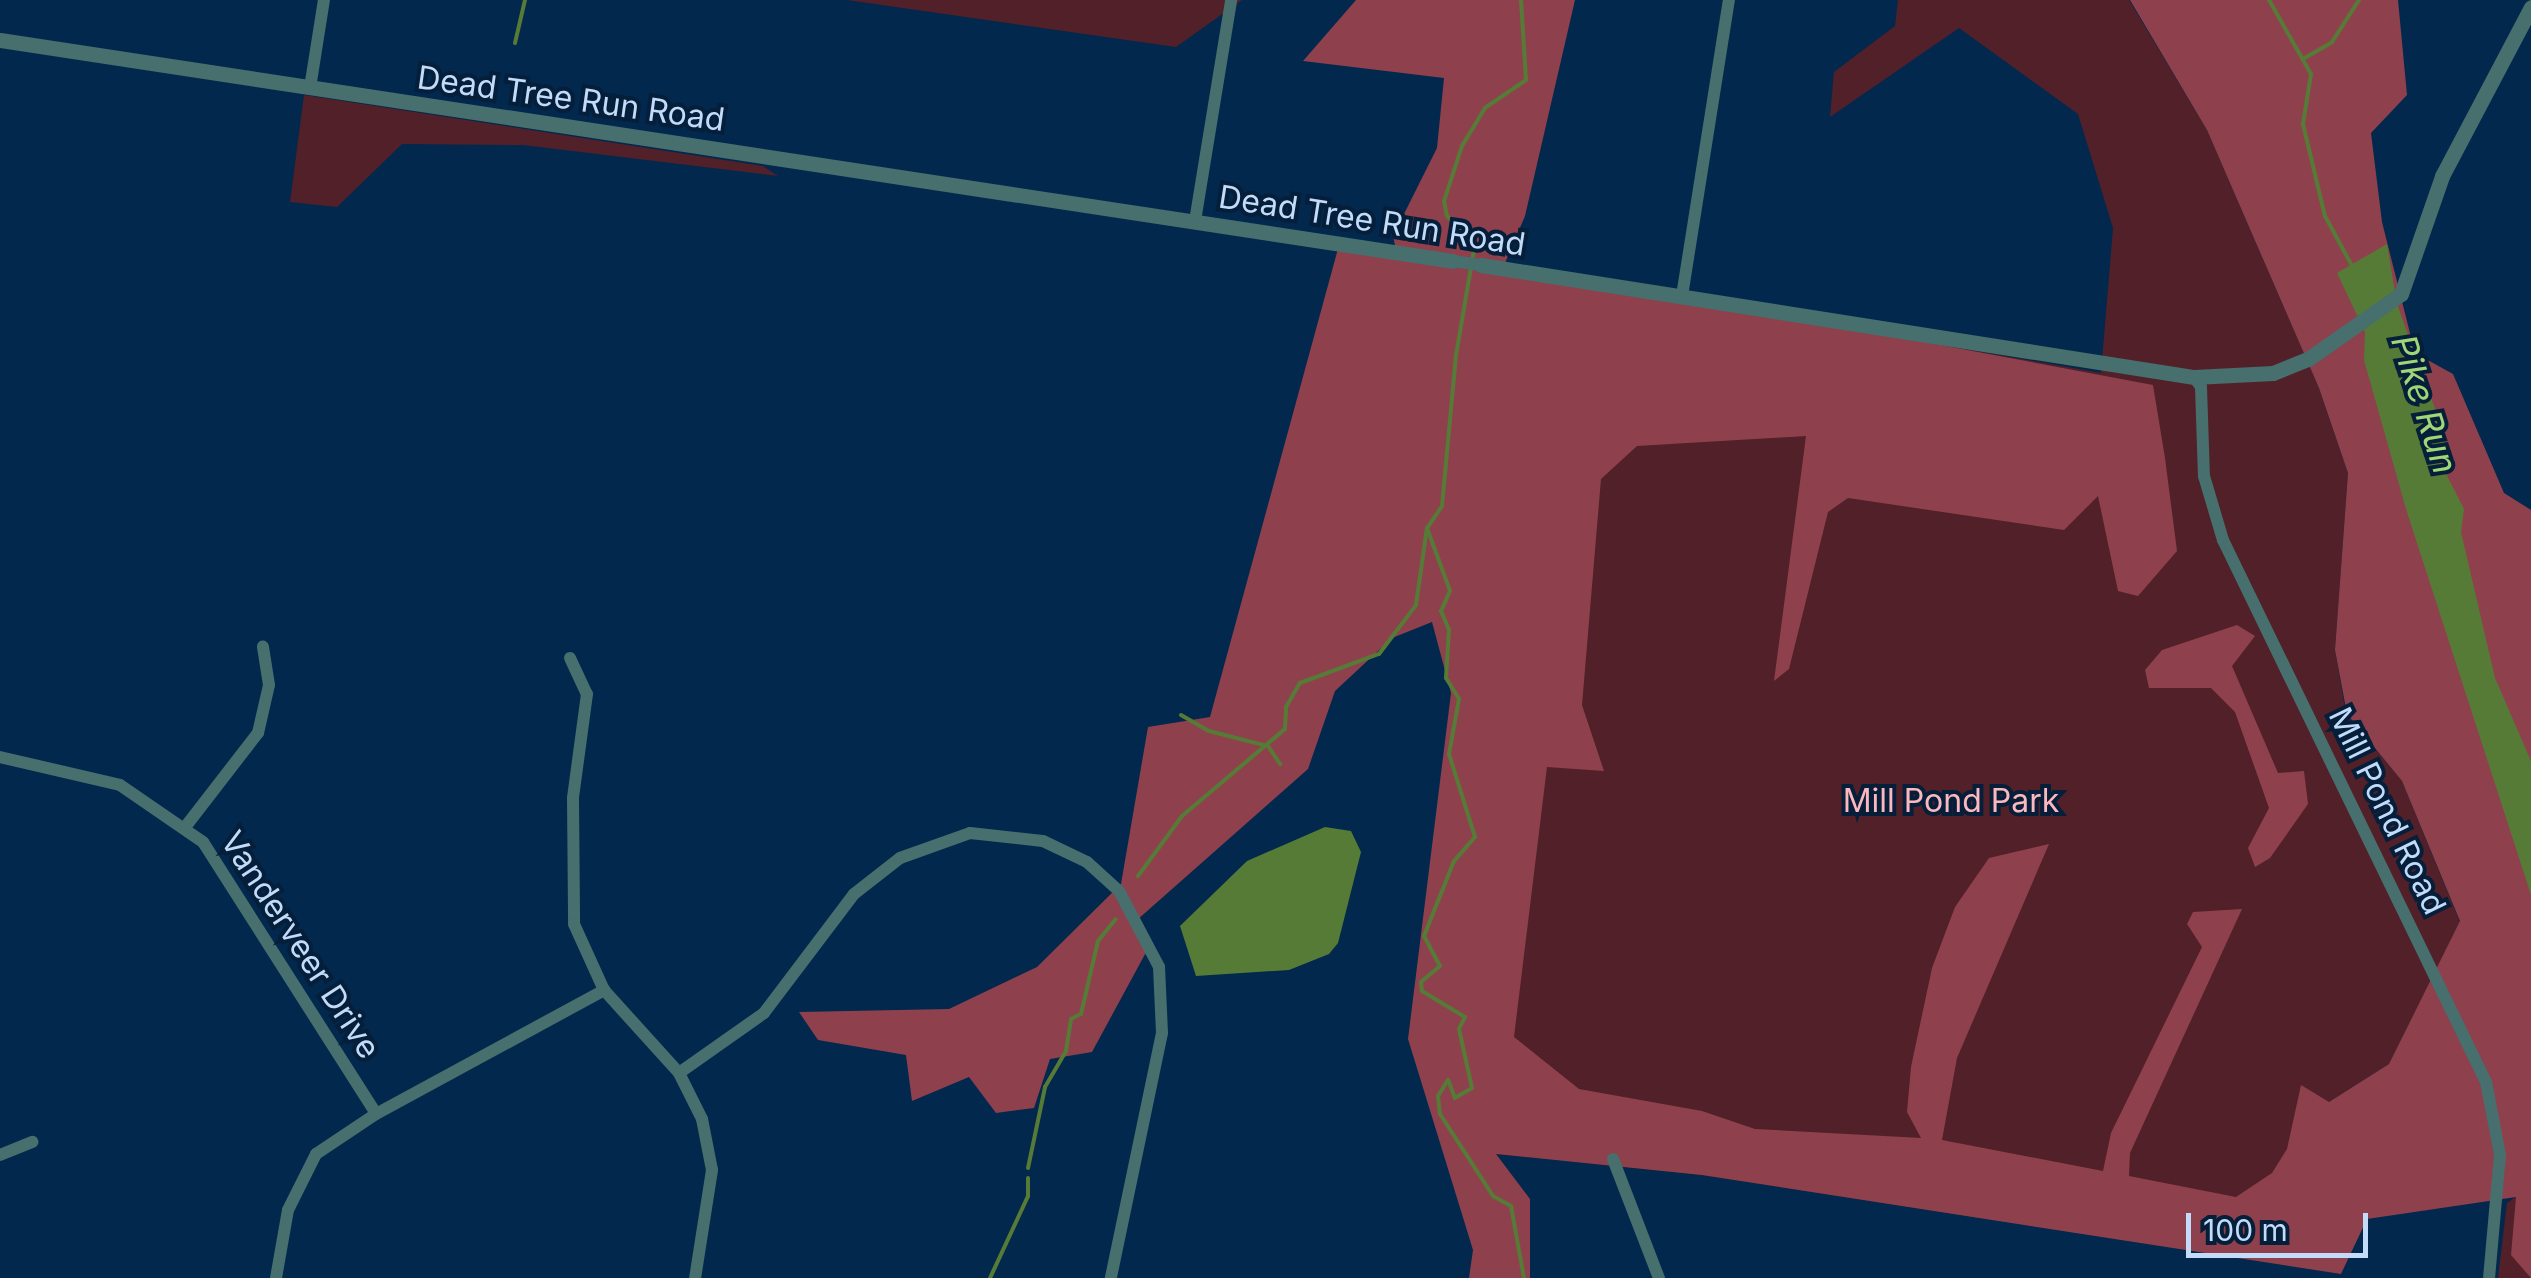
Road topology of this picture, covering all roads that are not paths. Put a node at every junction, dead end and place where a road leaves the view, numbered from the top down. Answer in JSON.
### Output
{"nodes":[{"id":1,"x":324,"y":0,"type":"edge"},
{"id":2,"x":1231,"y":0,"type":"edge"},
{"id":3,"x":1729,"y":0,"type":"edge"},
{"id":4,"x":2531,"y":7,"type":"edge"},
{"id":5,"x":0,"y":40,"type":"edge"},
{"id":6,"x":310,"y":88,"type":"junction"},
{"id":7,"x":1195,"y":222,"type":"junction"},
{"id":8,"x":1452,"y":260,"type":"joint"},
{"id":9,"x":1480,"y":265,"type":"joint"},
{"id":10,"x":1682,"y":296,"type":"junction"},
{"id":11,"x":2194,"y":377,"type":"junction"},
{"id":12,"x":262,"y":646,"type":"dead end"},
{"id":13,"x":570,"y":658,"type":"dead end"},
{"id":14,"x":0,"y":757,"type":"edge"},
{"id":15,"x":186,"y":826,"type":"junction"},
{"id":16,"x":604,"y":990,"type":"junction"},
{"id":17,"x":678,"y":1073,"type":"junction"},
{"id":18,"x":376,"y":1114,"type":"junction"},
{"id":19,"x":32,"y":1142,"type":"dead end"},
{"id":20,"x":0,"y":1155,"type":"edge"},
{"id":21,"x":1614,"y":1159,"type":"dead end"},
{"id":22,"x":276,"y":1278,"type":"edge"},
{"id":23,"x":695,"y":1278,"type":"edge"},
{"id":24,"x":1110,"y":1278,"type":"edge"},
{"id":25,"x":1660,"y":1278,"type":"edge"},
{"id":26,"x":2488,"y":1278,"type":"edge"}],
"edges":[{"from":1,"to":6,"type":"street"},
{"from":2,"to":7,"type":"street"},
{"from":3,"to":10,"type":"street"},
{"from":4,"to":11,"type":"street","name":"Dead Tree Run Road"},
{"from":5,"to":6,"type":"street","name":"Dead Tree Run Road"},
{"from":6,"to":7,"type":"street","name":"Dead Tree Run Road"},
{"from":7,"to":8,"type":"street","name":"Dead Tree Run Road"},
{"from":8,"to":9,"type":"street","name":"Dead Tree Run Road"},
{"from":9,"to":10,"type":"street","name":"Dead Tree Run Road"},
{"from":10,"to":11,"type":"street","name":"Dead Tree Run Road"},
{"from":11,"to":26,"type":"street","name":"Mill Pond Road"},
{"from":12,"to":15,"type":"street"},
{"from":13,"to":16,"type":"street"},
{"from":14,"to":15,"type":"street","name":"Vanderveer Drive"},
{"from":15,"to":18,"type":"street","name":"Vanderveer Drive"},
{"from":16,"to":17,"type":"street"},
{"from":16,"to":18,"type":"street"},
{"from":17,"to":23,"type":"street"},
{"from":17,"to":24,"type":"street"},
{"from":18,"to":22,"type":"street"},
{"from":19,"to":20,"type":"street"},
{"from":21,"to":25,"type":"street"}]}
